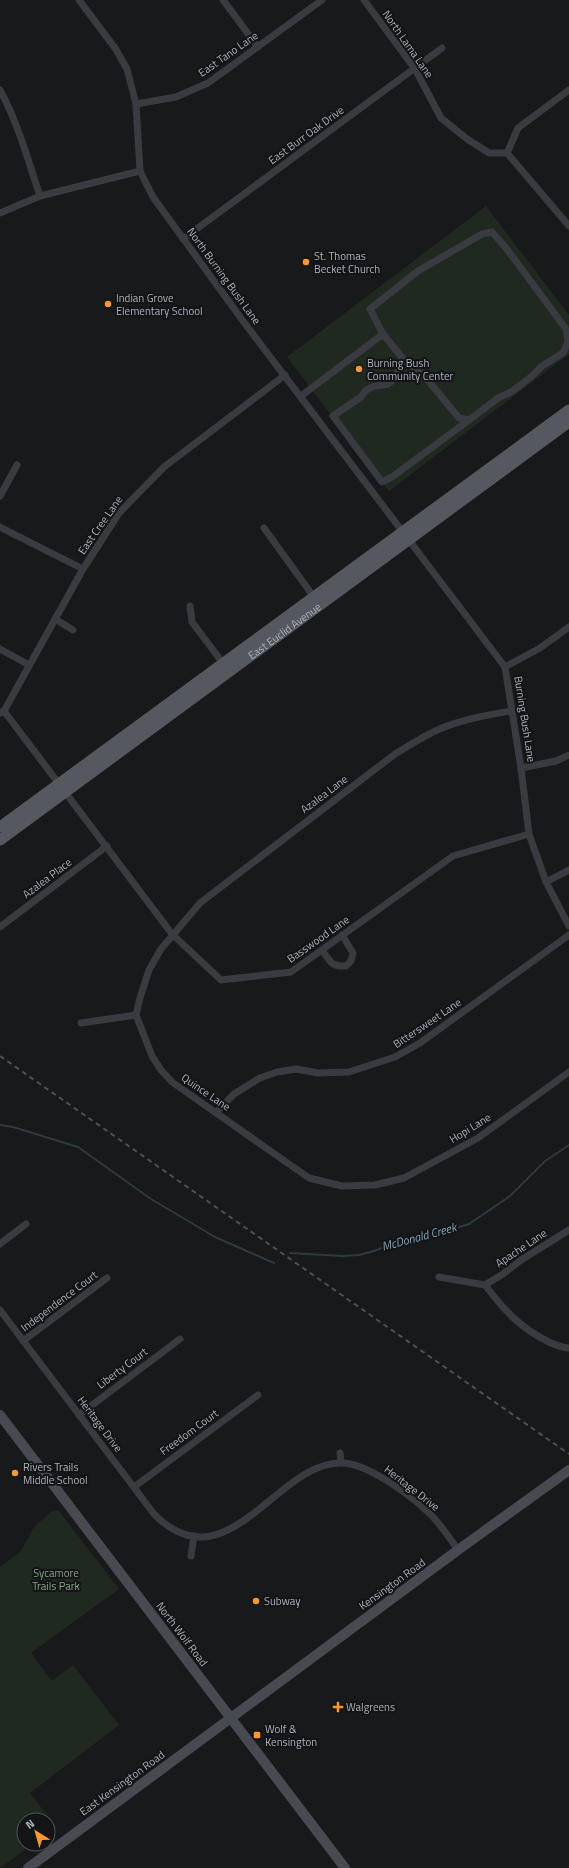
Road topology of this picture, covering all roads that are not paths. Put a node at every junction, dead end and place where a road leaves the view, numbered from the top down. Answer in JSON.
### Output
{"nodes":[{"id":1,"x":79,"y":0,"type":"edge"},
{"id":2,"x":223,"y":0,"type":"edge"},
{"id":3,"x":322,"y":0,"type":"edge"},
{"id":4,"x":364,"y":0,"type":"edge"},
{"id":5,"x":258,"y":47,"type":"junction"},
{"id":6,"x":442,"y":48,"type":"dead end"},
{"id":7,"x":415,"y":69,"type":"junction"},
{"id":8,"x":0,"y":90,"type":"edge"},
{"id":9,"x":569,"y":90,"type":"edge"},
{"id":10,"x":136,"y":104,"type":"junction"},
{"id":11,"x":507,"y":153,"type":"junction"},
{"id":12,"x":140,"y":171,"type":"junction"},
{"id":13,"x":40,"y":196,"type":"junction"},
{"id":14,"x":0,"y":213,"type":"edge"},
{"id":15,"x":569,"y":226,"type":"edge"},
{"id":16,"x":183,"y":239,"type":"junction"},
{"id":17,"x":383,"y":334,"type":"junction"},
{"id":18,"x":404,"y":360,"type":"junction"},
{"id":19,"x":285,"y":375,"type":"junction"},
{"id":20,"x":301,"y":396,"type":"junction"},
{"id":21,"x":569,"y":410,"type":"edge"},
{"id":22,"x":469,"y":420,"type":"junction"},
{"id":23,"x":569,"y":422,"type":"edge"},
{"id":24,"x":17,"y":465,"type":"dead end"},
{"id":25,"x":0,"y":496,"type":"edge"},
{"id":26,"x":0,"y":527,"type":"edge"},
{"id":27,"x":264,"y":528,"type":"dead end"},
{"id":28,"x":406,"y":536,"type":"junction"},
{"id":29,"x":83,"y":570,"type":"junction"},
{"id":30,"x":317,"y":601,"type":"junction"},
{"id":31,"x":190,"y":606,"type":"dead end"},
{"id":32,"x":55,"y":619,"type":"junction"},
{"id":33,"x":569,"y":627,"type":"edge"},
{"id":34,"x":73,"y":630,"type":"dead end"},
{"id":35,"x":0,"y":649,"type":"edge"},
{"id":36,"x":29,"y":665,"type":"junction"},
{"id":37,"x":226,"y":667,"type":"junction"},
{"id":38,"x":505,"y":667,"type":"junction"},
{"id":39,"x":511,"y":711,"type":"junction"},
{"id":40,"x":2,"y":712,"type":"edge"},
{"id":41,"x":569,"y":755,"type":"edge"},
{"id":42,"x":521,"y":768,"type":"junction"},
{"id":43,"x":63,"y":788,"type":"junction"},
{"id":44,"x":0,"y":827,"type":"edge"},
{"id":45,"x":529,"y":834,"type":"junction"},
{"id":46,"x":0,"y":840,"type":"edge"},
{"id":47,"x":107,"y":846,"type":"junction"},
{"id":48,"x":569,"y":870,"type":"edge"},
{"id":49,"x":546,"y":882,"type":"junction"},
{"id":50,"x":569,"y":926,"type":"edge"},
{"id":51,"x":0,"y":927,"type":"edge"},
{"id":52,"x":172,"y":934,"type":"junction"},
{"id":53,"x":342,"y":935,"type":"junction"},
{"id":54,"x":569,"y":935,"type":"edge"},
{"id":55,"x":322,"y":950,"type":"junction"},
{"id":56,"x":136,"y":1015,"type":"junction"},
{"id":57,"x":81,"y":1023,"type":"dead end"},
{"id":58,"x":569,"y":1072,"type":"edge"},
{"id":59,"x":217,"y":1112,"type":"junction"},
{"id":60,"x":375,"y":1185,"type":"joint"},
{"id":61,"x":26,"y":1224,"type":"dead end"},
{"id":62,"x":569,"y":1230,"type":"edge"},
{"id":63,"x":0,"y":1244,"type":"edge"},
{"id":64,"x":439,"y":1277,"type":"dead end"},
{"id":65,"x":107,"y":1278,"type":"dead end"},
{"id":66,"x":485,"y":1285,"type":"junction"},
{"id":67,"x":0,"y":1310,"type":"edge"},
{"id":68,"x":180,"y":1339,"type":"dead end"},
{"id":69,"x":24,"y":1341,"type":"junction"},
{"id":70,"x":569,"y":1348,"type":"edge"},
{"id":71,"x":258,"y":1395,"type":"dead end"},
{"id":72,"x":0,"y":1415,"type":"edge"},
{"id":73,"x":79,"y":1415,"type":"junction"},
{"id":74,"x":340,"y":1454,"type":"dead end"},
{"id":75,"x":341,"y":1462,"type":"junction"},
{"id":76,"x":569,"y":1470,"type":"edge"},
{"id":77,"x":134,"y":1487,"type":"junction"},
{"id":78,"x":194,"y":1536,"type":"junction"},
{"id":79,"x":458,"y":1550,"type":"junction"},
{"id":80,"x":191,"y":1556,"type":"dead end"},
{"id":81,"x":231,"y":1718,"type":"junction"},
{"id":82,"x":28,"y":1868,"type":"edge"},
{"id":83,"x":345,"y":1868,"type":"edge"}],
"edges":[{"from":1,"to":10,"type":"street","name":"North Burning Bush Lane"},
{"from":2,"to":5,"type":"street"},
{"from":3,"to":5,"type":"street","name":"East Tano Lane"},
{"from":4,"to":7,"type":"street","name":"North Lama Lane"},
{"from":5,"to":10,"type":"street","name":"East Tano Lane"},
{"from":6,"to":7,"type":"street","name":"East Burr Oak Drive"},
{"from":7,"to":11,"type":"street","name":"North Lama Lane"},
{"from":7,"to":16,"type":"street","name":"East Burr Oak Drive"},
{"from":8,"to":13,"type":"street"},
{"from":9,"to":11,"type":"street"},
{"from":10,"to":12,"type":"street","name":"North Burning Bush Lane"},
{"from":11,"to":15,"type":"street"},
{"from":12,"to":13,"type":"street"},
{"from":12,"to":16,"type":"street","name":"North Burning Bush Lane"},
{"from":13,"to":14,"type":"street"},
{"from":16,"to":19,"type":"street","name":"North Burning Bush Lane"},
{"from":17,"to":18,"type":"street"},
{"from":17,"to":20,"type":"street"},
{"from":17,"to":22,"type":"street"},
{"from":18,"to":22,"type":"street"},
{"from":18,"to":22,"type":"street"},
{"from":19,"to":20,"type":"street","name":"North Burning Bush Lane"},
{"from":19,"to":29,"type":"street","name":"East Cree Lane"},
{"from":20,"to":28,"type":"street","name":"North Burning Bush Lane"},
{"from":21,"to":28,"type":"main road","name":"East Euclid Avenue"},
{"from":23,"to":28,"type":"main road","name":"East Euclid Avenue"},
{"from":24,"to":25,"type":"street"},
{"from":26,"to":29,"type":"street"},
{"from":27,"to":30,"type":"street"},
{"from":28,"to":30,"type":"main road","name":"East Euclid Avenue"},
{"from":28,"to":38,"type":"street","name":"Burning Bush Lane"},
{"from":29,"to":32,"type":"street","name":"East Cree Lane"},
{"from":30,"to":37,"type":"main road","name":"East Euclid Avenue"},
{"from":31,"to":37,"type":"street"},
{"from":32,"to":34,"type":"street"},
{"from":32,"to":36,"type":"street","name":"East Cree Lane"},
{"from":33,"to":38,"type":"street"},
{"from":35,"to":36,"type":"street"},
{"from":36,"to":40,"type":"street","name":"East Cree Lane"},
{"from":37,"to":43,"type":"main road","name":"East Euclid Avenue"},
{"from":38,"to":39,"type":"street","name":"Burning Bush Lane"},
{"from":39,"to":42,"type":"street","name":"Burning Bush Lane"},
{"from":39,"to":52,"type":"street","name":"Azalea Lane"},
{"from":40,"to":43,"type":"street","name":"Basswood Lane"},
{"from":41,"to":42,"type":"street"},
{"from":42,"to":45,"type":"street","name":"Burning Bush Lane"},
{"from":43,"to":44,"type":"main road","name":"East Euclid Avenue"},
{"from":43,"to":46,"type":"main road","name":"East Euclid Avenue"},
{"from":43,"to":47,"type":"street","name":"Basswood Lane"},
{"from":45,"to":49,"type":"street","name":"Burning Bush Lane"},
{"from":45,"to":53,"type":"street","name":"Basswood Lane"},
{"from":47,"to":51,"type":"street","name":"Azalea Place"},
{"from":47,"to":52,"type":"street","name":"Basswood Lane"},
{"from":48,"to":49,"type":"street"},
{"from":49,"to":50,"type":"street","name":"Burning Bush Lane"},
{"from":52,"to":55,"type":"street","name":"Basswood Lane"},
{"from":52,"to":56,"type":"street"},
{"from":53,"to":55,"type":"street","name":"Basswood Lane"},
{"from":53,"to":55,"type":"street"},
{"from":54,"to":59,"type":"street","name":"Bittersweet Lane"},
{"from":56,"to":57,"type":"street"},
{"from":56,"to":59,"type":"street","name":"Quince Lane"},
{"from":58,"to":60,"type":"street","name":"Hopi Lane"},
{"from":59,"to":60,"type":"street","name":"Quince Lane"},
{"from":61,"to":63,"type":"street"},
{"from":62,"to":66,"type":"street","name":"Apache Lane"},
{"from":64,"to":66,"type":"street"},
{"from":65,"to":69,"type":"street","name":"Independence Court"},
{"from":66,"to":70,"type":"street"},
{"from":67,"to":69,"type":"street","name":"Heritage Drive"},
{"from":68,"to":73,"type":"street","name":"Liberty Court"},
{"from":69,"to":73,"type":"street","name":"Heritage Drive"},
{"from":71,"to":77,"type":"street","name":"Freedom Court"},
{"from":72,"to":81,"type":"main road","name":"North Wolf Road"},
{"from":73,"to":77,"type":"street","name":"Heritage Drive"},
{"from":74,"to":75,"type":"street"},
{"from":75,"to":78,"type":"street","name":"Heritage Drive"},
{"from":75,"to":79,"type":"street","name":"Heritage Drive"},
{"from":76,"to":79,"type":"main road","name":"Kensington Road"},
{"from":77,"to":78,"type":"street","name":"Heritage Drive"},
{"from":78,"to":80,"type":"street"},
{"from":79,"to":81,"type":"main road","name":"Kensington Road"},
{"from":81,"to":82,"type":"main road","name":"East Kensington Road"},
{"from":81,"to":83,"type":"main road","name":"North Wolf Road"}]}
